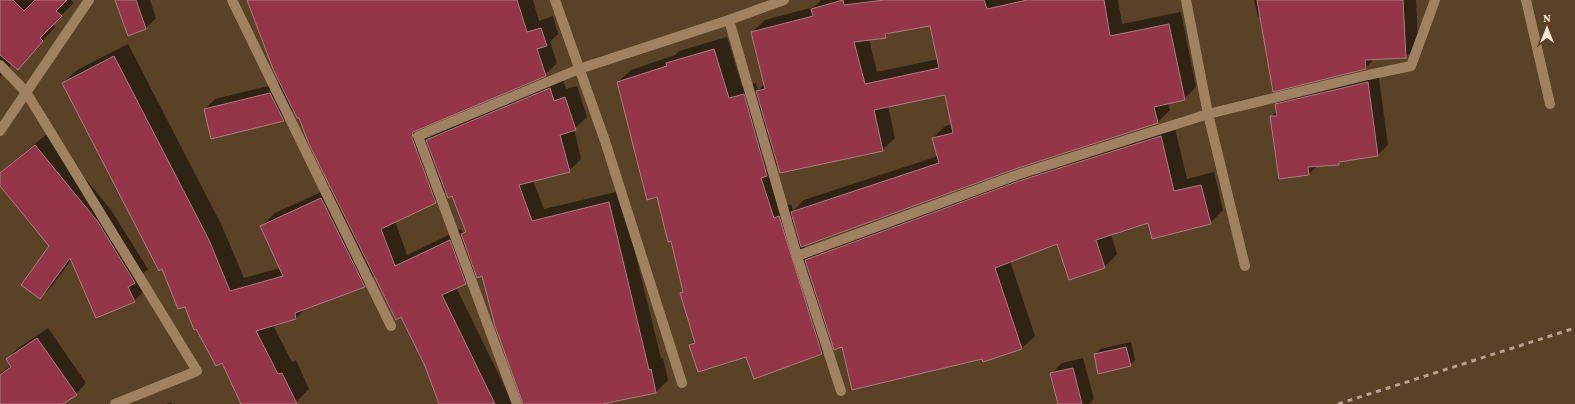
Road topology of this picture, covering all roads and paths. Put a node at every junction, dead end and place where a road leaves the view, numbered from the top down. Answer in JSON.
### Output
{"nodes":[{"id":1,"x":90,"y":0,"type":"edge"},
{"id":2,"x":232,"y":0,"type":"edge"},
{"id":3,"x":555,"y":0,"type":"edge"},
{"id":4,"x":784,"y":0,"type":"edge"},
{"id":5,"x":1186,"y":0,"type":"edge"},
{"id":6,"x":1435,"y":0,"type":"edge"},
{"id":7,"x":1526,"y":0,"type":"edge"},
{"id":8,"x":729,"y":20,"type":"junction"},
{"id":9,"x":0,"y":65,"type":"edge"},
{"id":10,"x":579,"y":69,"type":"junction"},
{"id":11,"x":26,"y":92,"type":"junction"},
{"id":12,"x":1550,"y":104,"type":"dead end"},
{"id":13,"x":1208,"y":114,"type":"junction"},
{"id":14,"x":0,"y":131,"type":"edge"},
{"id":15,"x":797,"y":256,"type":"junction"},
{"id":16,"x":1245,"y":266,"type":"dead end"},
{"id":17,"x":391,"y":326,"type":"dead end"},
{"id":18,"x":682,"y":382,"type":"dead end"},
{"id":19,"x":841,"y":391,"type":"dead end"},
{"id":20,"x":114,"y":404,"type":"edge"},
{"id":21,"x":517,"y":404,"type":"edge"}],
"edges":[{"from":1,"to":11,"type":"street"},
{"from":2,"to":17,"type":"street"},
{"from":3,"to":10,"type":"street"},
{"from":4,"to":8,"type":"street"},
{"from":5,"to":13,"type":"street"},
{"from":6,"to":13,"type":"street"},
{"from":7,"to":12,"type":"street"},
{"from":8,"to":10,"type":"street"},
{"from":8,"to":15,"type":"street"},
{"from":9,"to":11,"type":"street"},
{"from":10,"to":18,"type":"street"},
{"from":10,"to":21,"type":"street"},
{"from":11,"to":14,"type":"street"},
{"from":11,"to":20,"type":"street"},
{"from":13,"to":15,"type":"street"},
{"from":13,"to":16,"type":"street"},
{"from":15,"to":19,"type":"street"}]}
